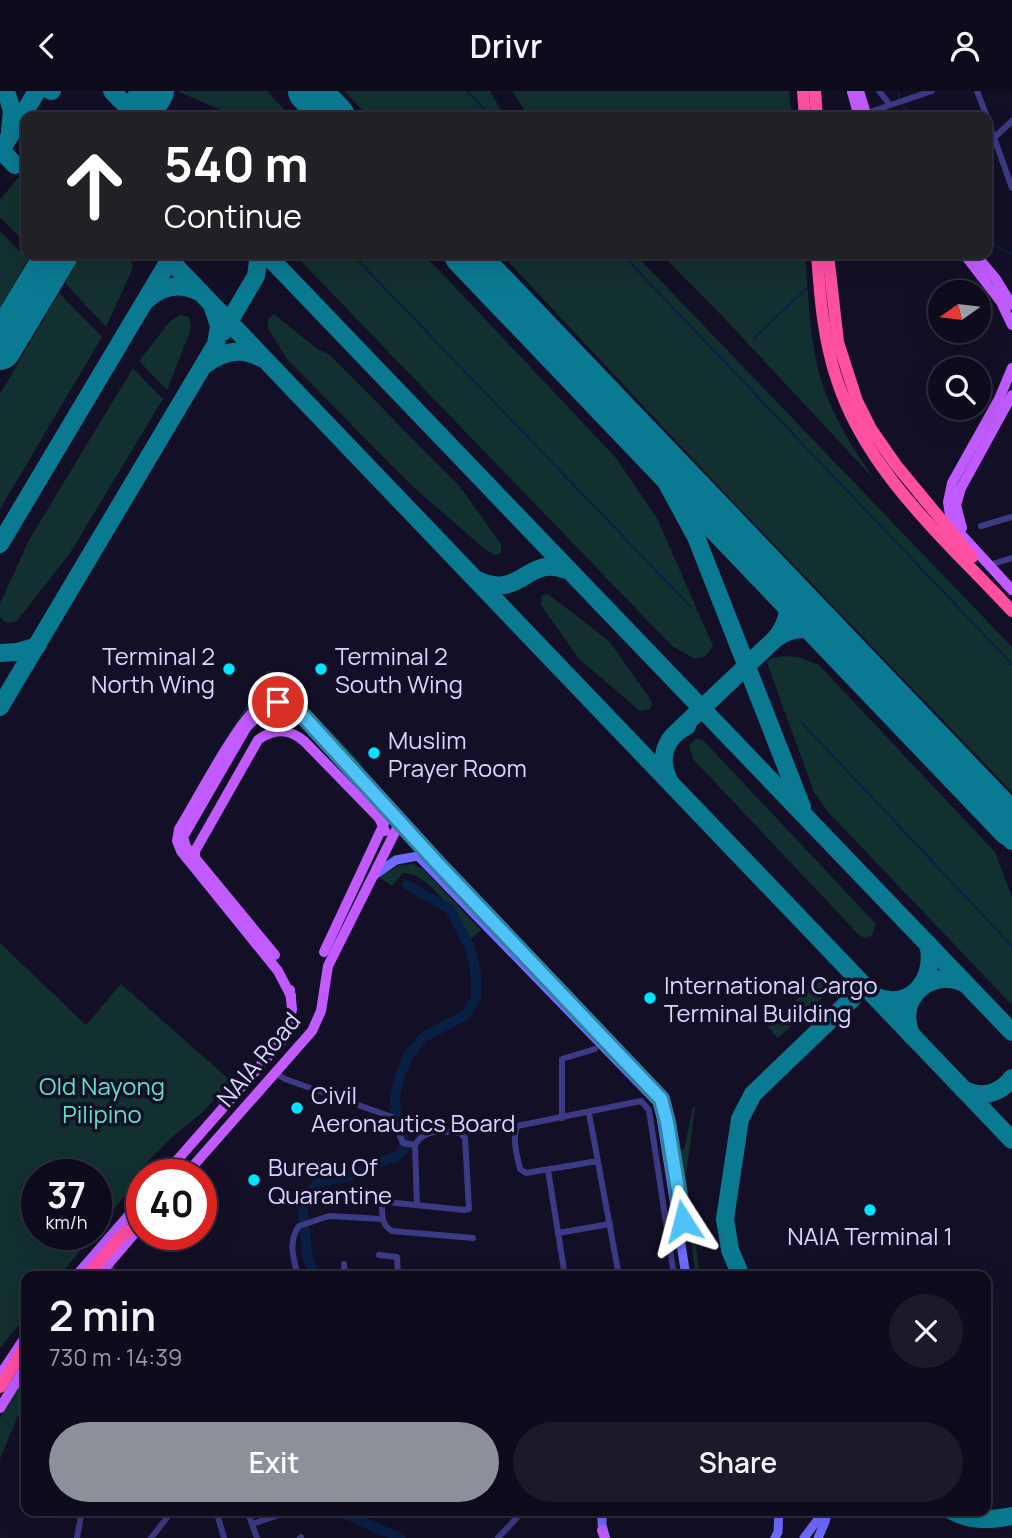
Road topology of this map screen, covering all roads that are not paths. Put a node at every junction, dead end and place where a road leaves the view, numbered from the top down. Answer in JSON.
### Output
{"nodes":[{"id":1,"x":803,"y":91,"type":"edge"},
{"id":2,"x":815,"y":91,"type":"edge"},
{"id":3,"x":852,"y":91,"type":"edge"},
{"id":4,"x":859,"y":91,"type":"edge"},
{"id":5,"x":879,"y":91,"type":"edge"},
{"id":6,"x":932,"y":91,"type":"edge"},
{"id":7,"x":977,"y":91,"type":"edge"},
{"id":8,"x":890,"y":105,"type":"junction"},
{"id":9,"x":805,"y":112,"type":"edge"},
{"id":10,"x":817,"y":112,"type":"edge"},
{"id":11,"x":860,"y":112,"type":"edge"},
{"id":12,"x":862,"y":112,"type":"edge"},
{"id":13,"x":872,"y":112,"type":"edge"},
{"id":14,"x":985,"y":112,"type":"edge"},
{"id":15,"x":1012,"y":121,"type":"edge"},
{"id":16,"x":992,"y":132,"type":"edge"},
{"id":17,"x":994,"y":138,"type":"junction"},
{"id":18,"x":1012,"y":188,"type":"edge"},
{"id":19,"x":817,"y":259,"type":"edge"},
{"id":20,"x":829,"y":259,"type":"edge"},
{"id":21,"x":968,"y":259,"type":"edge"},
{"id":22,"x":979,"y":259,"type":"edge"},
{"id":23,"x":1012,"y":305,"type":"edge"},
{"id":24,"x":1012,"y":325,"type":"edge"},
{"id":25,"x":1012,"y":368,"type":"edge"},
{"id":26,"x":1012,"y":395,"type":"edge"},
{"id":27,"x":1012,"y":517,"type":"edge"},
{"id":28,"x":981,"y":526,"type":"dead end"},
{"id":29,"x":1012,"y":558,"type":"edge"},
{"id":30,"x":989,"y":565,"type":"junction"},
{"id":31,"x":1012,"y":590,"type":"edge"},
{"id":32,"x":1012,"y":601,"type":"edge"},
{"id":33,"x":1012,"y":611,"type":"edge"},
{"id":34,"x":249,"y":716,"type":"junction"},
{"id":35,"x":267,"y":733,"type":"junction"},
{"id":36,"x":322,"y":736,"type":"junction"},
{"id":37,"x":305,"y":742,"type":"junction"},
{"id":38,"x":365,"y":783,"type":"junction"},
{"id":39,"x":206,"y":785,"type":"junction"},
{"id":40,"x":355,"y":793,"type":"junction"},
{"id":41,"x":225,"y":798,"type":"junction"},
{"id":42,"x":379,"y":818,"type":"junction"},
{"id":43,"x":400,"y":823,"type":"junction"},
{"id":44,"x":387,"y":844,"type":"junction"},
{"id":45,"x":194,"y":868,"type":"junction"},
{"id":46,"x":370,"y":881,"type":"junction"},
{"id":47,"x":324,"y":982,"type":"junction"},
{"id":48,"x":291,"y":996,"type":"junction"},
{"id":49,"x":275,"y":1049,"type":"junction"},
{"id":50,"x":595,"y":1049,"type":"dead end"},
{"id":51,"x":287,"y":1059,"type":"junction"},
{"id":52,"x":275,"y":1073,"type":"junction"},
{"id":53,"x":589,"y":1113,"type":"junction"},
{"id":54,"x":562,"y":1118,"type":"junction"},
{"id":55,"x":415,"y":1145,"type":"junction"},
{"id":56,"x":178,"y":1159,"type":"edge"},
{"id":57,"x":199,"y":1159,"type":"edge"},
{"id":58,"x":598,"y":1161,"type":"junction"},
{"id":59,"x":548,"y":1170,"type":"junction"},
{"id":60,"x":417,"y":1205,"type":"junction"},
{"id":61,"x":126,"y":1219,"type":"edge"},
{"id":62,"x":382,"y":1219,"type":"junction"},
{"id":63,"x":610,"y":1224,"type":"junction"},
{"id":64,"x":126,"y":1233,"type":"edge"},
{"id":65,"x":558,"y":1233,"type":"junction"},
{"id":66,"x":473,"y":1238,"type":"dead end"},
{"id":67,"x":126,"y":1242,"type":"edge"},
{"id":68,"x":379,"y":1255,"type":"dead end"},
{"id":69,"x":108,"y":1263,"type":"junction"},
{"id":70,"x":344,"y":1264,"type":"dead end"},
{"id":71,"x":80,"y":1271,"type":"edge"},
{"id":72,"x":91,"y":1271,"type":"edge"},
{"id":73,"x":102,"y":1271,"type":"edge"},
{"id":74,"x":112,"y":1271,"type":"edge"},
{"id":75,"x":297,"y":1271,"type":"edge"},
{"id":76,"x":345,"y":1271,"type":"edge"},
{"id":77,"x":398,"y":1271,"type":"edge"},
{"id":78,"x":564,"y":1271,"type":"edge"},
{"id":79,"x":618,"y":1271,"type":"edge"},
{"id":80,"x":672,"y":1271,"type":"edge"},
{"id":81,"x":685,"y":1271,"type":"edge"},
{"id":82,"x":690,"y":1271,"type":"edge"},
{"id":83,"x":21,"y":1344,"type":"edge"},
{"id":84,"x":21,"y":1353,"type":"edge"},
{"id":85,"x":21,"y":1364,"type":"edge"},
{"id":86,"x":21,"y":1374,"type":"edge"},
{"id":87,"x":0,"y":1375,"type":"edge"},
{"id":88,"x":0,"y":1387,"type":"edge"},
{"id":89,"x":0,"y":1397,"type":"edge"},
{"id":90,"x":0,"y":1408,"type":"edge"},
{"id":91,"x":81,"y":1516,"type":"edge"},
{"id":92,"x":168,"y":1516,"type":"edge"},
{"id":93,"x":218,"y":1516,"type":"edge"},
{"id":94,"x":249,"y":1516,"type":"edge"},
{"id":95,"x":276,"y":1516,"type":"edge"},
{"id":96,"x":518,"y":1516,"type":"edge"},
{"id":97,"x":603,"y":1516,"type":"edge"},
{"id":98,"x":779,"y":1516,"type":"edge"},
{"id":99,"x":819,"y":1516,"type":"edge"},
{"id":100,"x":823,"y":1516,"type":"edge"},
{"id":101,"x":252,"y":1524,"type":"junction"},
{"id":102,"x":604,"y":1535,"type":"edge"},
{"id":103,"x":807,"y":1535,"type":"edge"},
{"id":104,"x":76,"y":1538,"type":"edge"},
{"id":105,"x":151,"y":1538,"type":"edge"},
{"id":106,"x":224,"y":1538,"type":"edge"},
{"id":107,"x":257,"y":1538,"type":"edge"},
{"id":108,"x":498,"y":1538,"type":"edge"},
{"id":109,"x":775,"y":1538,"type":"edge"},
{"id":110,"x":818,"y":1538,"type":"edge"}],
"edges":[{"from":1,"to":9,"type":"highway"},
{"from":2,"to":10,"type":"highway"},
{"from":3,"to":11,"type":"main road"},
{"from":4,"to":12,"type":"main road"},
{"from":5,"to":8,"type":"street"},
{"from":6,"to":8,"type":"street"},
{"from":7,"to":14,"type":"street"},
{"from":8,"to":13,"type":"street"},
{"from":15,"to":17,"type":"street"},
{"from":16,"to":17,"type":"street"},
{"from":17,"to":18,"type":"street"},
{"from":19,"to":33,"type":"highway"},
{"from":20,"to":32,"type":"highway"},
{"from":21,"to":24,"type":"main road"},
{"from":22,"to":23,"type":"main road"},
{"from":25,"to":30,"type":"main road"},
{"from":26,"to":30,"type":"main road"},
{"from":27,"to":28,"type":"street"},
{"from":29,"to":30,"type":"street"},
{"from":30,"to":31,"type":"main road"},
{"from":34,"to":35,"type":"main road"},
{"from":34,"to":36,"type":"main road"},
{"from":34,"to":39,"type":"main road"},
{"from":35,"to":37,"type":"main road"},
{"from":35,"to":41,"type":"main road"},
{"from":36,"to":37,"type":"main road"},
{"from":36,"to":38,"type":"main road"},
{"from":37,"to":40,"type":"main road"},
{"from":38,"to":40,"type":"main road"},
{"from":38,"to":43,"type":"main road"},
{"from":39,"to":41,"type":"main road"},
{"from":39,"to":45,"type":"main road"},
{"from":40,"to":42,"type":"main road"},
{"from":41,"to":45,"type":"main road"},
{"from":42,"to":43,"type":"main road"},
{"from":42,"to":44,"type":"main road"},
{"from":43,"to":44,"type":"main road","name":"NAIA Road"},
{"from":43,"to":82,"type":"street"},
{"from":44,"to":46,"type":"main road","name":"NAIA Road"},
{"from":45,"to":48,"type":"main road"},
{"from":46,"to":47,"type":"main road","name":"NAIA Road"},
{"from":46,"to":81,"type":"street","name":"NAIA Road"},
{"from":47,"to":48,"type":"main road","bridge":true},
{"from":47,"to":51,"type":"main road","name":"NAIA Road"},
{"from":48,"to":49,"type":"main road","name":"NAIA Road"},
{"from":49,"to":51,"type":"main road"},
{"from":49,"to":56,"type":"main road","name":"NAIA Road"},
{"from":50,"to":54,"type":"street"},
{"from":51,"to":52,"type":"main road","name":"NAIA Road"},
{"from":52,"to":55,"type":"street"},
{"from":52,"to":57,"type":"main road","name":"NAIA Road"},
{"from":53,"to":54,"type":"street"},
{"from":53,"to":58,"type":"street"},
{"from":53,"to":80,"type":"street"},
{"from":54,"to":59,"type":"street"},
{"from":55,"to":60,"type":"street"},
{"from":55,"to":60,"type":"street"},
{"from":58,"to":59,"type":"street"},
{"from":58,"to":63,"type":"street"},
{"from":59,"to":65,"type":"street"},
{"from":60,"to":62,"type":"street"},
{"from":61,"to":71,"type":"main road"},
{"from":62,"to":66,"type":"street"},
{"from":62,"to":75,"type":"street"},
{"from":63,"to":65,"type":"street"},
{"from":63,"to":79,"type":"street"},
{"from":64,"to":72,"type":"highway"},
{"from":65,"to":78,"type":"street"},
{"from":67,"to":69,"type":"main road"},
{"from":68,"to":77,"type":"street"},
{"from":69,"to":73,"type":"main road"},
{"from":69,"to":74,"type":"street"},
{"from":70,"to":76,"type":"street"},
{"from":83,"to":87,"type":"main road"},
{"from":84,"to":88,"type":"highway"},
{"from":85,"to":89,"type":"highway"},
{"from":86,"to":90,"type":"main road"},
{"from":91,"to":104,"type":"street"},
{"from":92,"to":105,"type":"street"},
{"from":93,"to":106,"type":"street"},
{"from":94,"to":101,"type":"street"},
{"from":95,"to":101,"type":"street"},
{"from":96,"to":108,"type":"street"},
{"from":97,"to":102,"type":"street"},
{"from":98,"to":109,"type":"street"},
{"from":99,"to":103,"type":"street"},
{"from":100,"to":110,"type":"street"},
{"from":101,"to":107,"type":"street"}]}
